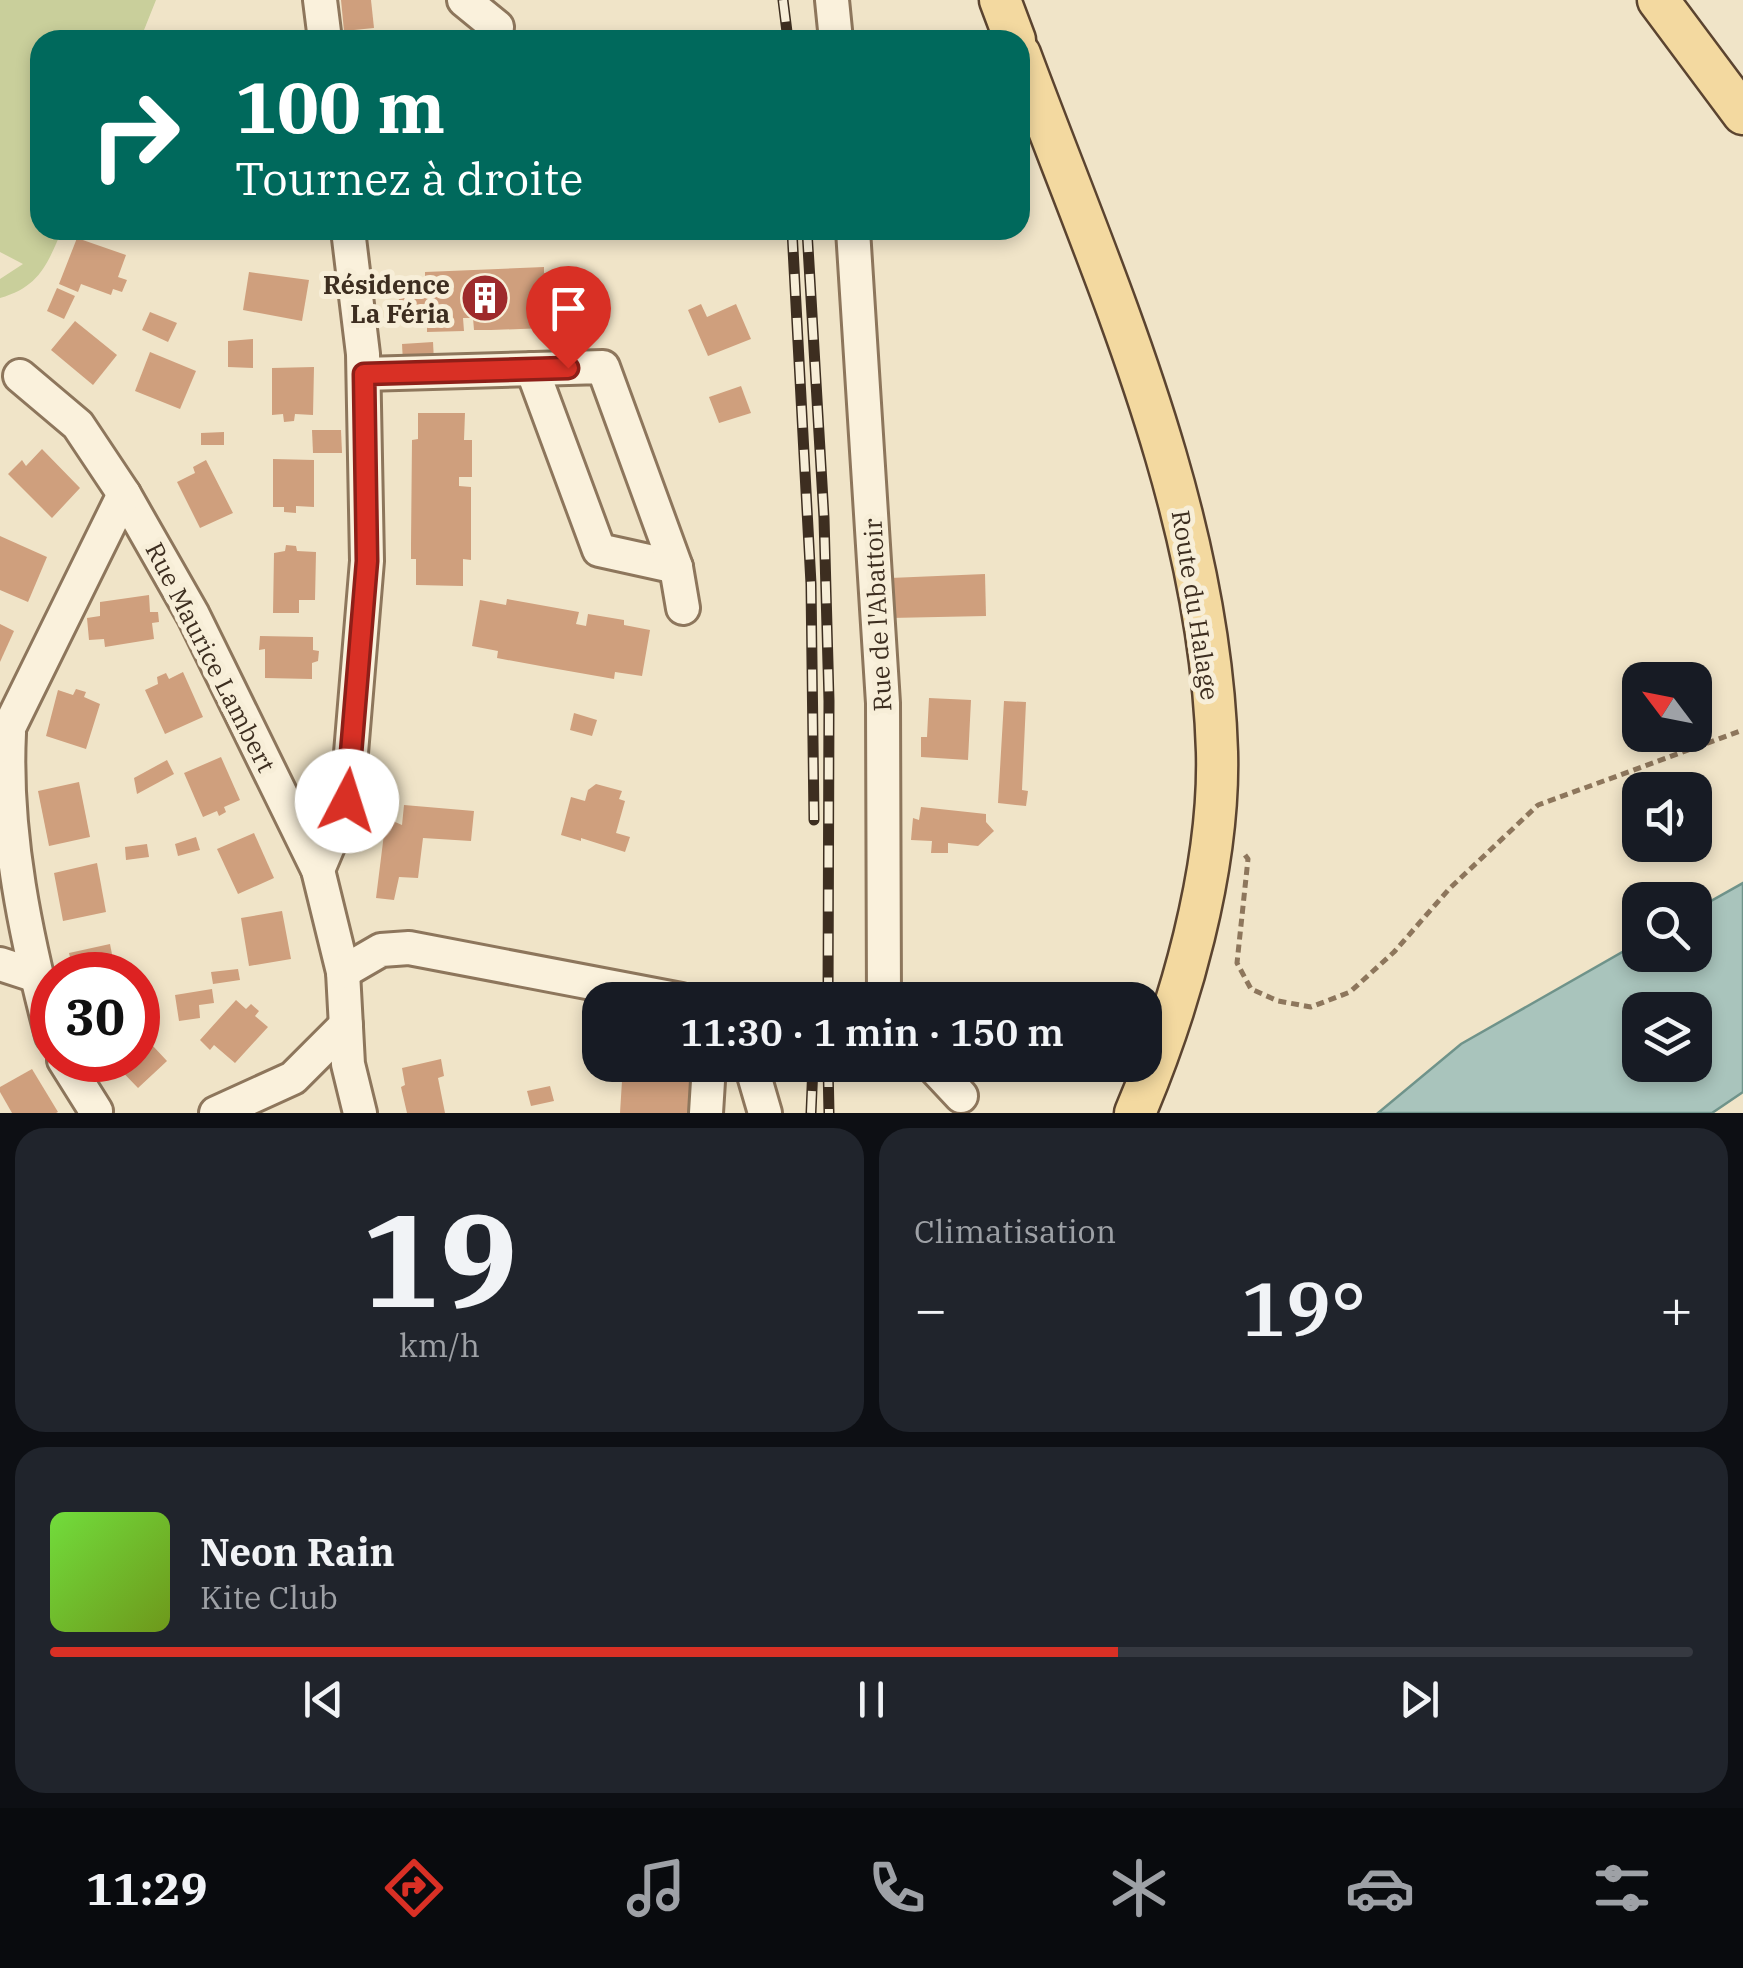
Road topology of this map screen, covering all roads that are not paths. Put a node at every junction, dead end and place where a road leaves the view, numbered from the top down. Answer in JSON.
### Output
{"nodes":[{"id":1,"x":320,"y":0,"type":"edge"},
{"id":2,"x":464,"y":0,"type":"edge"},
{"id":3,"x":832,"y":0,"type":"edge"},
{"id":4,"x":1000,"y":0,"type":"edge"},
{"id":5,"x":1658,"y":0,"type":"edge"},
{"id":6,"x":497,"y":26,"type":"dead end"},
{"id":7,"x":324,"y":30,"type":"edge"},
{"id":8,"x":835,"y":30,"type":"edge"},
{"id":9,"x":1011,"y":30,"type":"edge"},
{"id":10,"x":1030,"y":81,"type":"edge"},
{"id":11,"x":1743,"y":114,"type":"edge"},
{"id":12,"x":349,"y":240,"type":"edge"},
{"id":13,"x":854,"y":240,"type":"edge"},
{"id":14,"x":532,"y":369,"type":"junction"},
{"id":15,"x":364,"y":374,"type":"junction"},
{"id":16,"x":20,"y":376,"type":"dead end"},
{"id":17,"x":124,"y":494,"type":"junction"},
{"id":18,"x":676,"y":567,"type":"junction"},
{"id":19,"x":683,"y":608,"type":"dead end"},
{"id":20,"x":4,"y":739,"type":"edge"},
{"id":21,"x":318,"y":870,"type":"junction"},
{"id":22,"x":32,"y":952,"type":"edge"},
{"id":23,"x":0,"y":964,"type":"edge"},
{"id":24,"x":343,"y":972,"type":"junction"},
{"id":25,"x":30,"y":974,"type":"edge"},
{"id":26,"x":587,"y":982,"type":"edge"},
{"id":27,"x":884,"y":982,"type":"edge"},
{"id":28,"x":346,"y":1025,"type":"junction"},
{"id":29,"x":293,"y":1078,"type":"junction"},
{"id":30,"x":78,"y":1082,"type":"edge"},
{"id":31,"x":708,"y":1082,"type":"edge"},
{"id":32,"x":757,"y":1082,"type":"edge"},
{"id":33,"x":948,"y":1082,"type":"edge"},
{"id":34,"x":961,"y":1096,"type":"dead end"},
{"id":35,"x":97,"y":1112,"type":"edge"},
{"id":36,"x":216,"y":1113,"type":"edge"},
{"id":37,"x":286,"y":1113,"type":"edge"},
{"id":38,"x":360,"y":1113,"type":"edge"},
{"id":39,"x":706,"y":1113,"type":"edge"},
{"id":40,"x":765,"y":1113,"type":"edge"},
{"id":41,"x":1134,"y":1113,"type":"edge"}],
"edges":[{"from":1,"to":7,"type":"street"},
{"from":2,"to":6,"type":"street"},
{"from":3,"to":8,"type":"street"},
{"from":4,"to":9,"type":"main road"},
{"from":5,"to":11,"type":"main road"},
{"from":10,"to":41,"type":"main road","name":"Route du Halage"},
{"from":12,"to":15,"type":"street"},
{"from":13,"to":27,"type":"street","name":"Rue de l'Abattoir"},
{"from":14,"to":15,"type":"street"},
{"from":14,"to":18,"type":"street"},
{"from":14,"to":18,"type":"street"},
{"from":15,"to":21,"type":"street"},
{"from":16,"to":17,"type":"street","name":"Rue Maurice Lambert"},
{"from":17,"to":20,"type":"street"},
{"from":17,"to":21,"type":"street","name":"Rue Maurice Lambert"},
{"from":18,"to":19,"type":"street"},
{"from":20,"to":22,"type":"street"},
{"from":21,"to":24,"type":"street","name":"Rue Maurice Lambert"},
{"from":23,"to":25,"type":"street"},
{"from":24,"to":26,"type":"street"},
{"from":24,"to":28,"type":"street","name":"Rue Maurice Lambert"},
{"from":28,"to":29,"type":"street"},
{"from":28,"to":38,"type":"street","name":"Rue Maurice Lambert"},
{"from":29,"to":36,"type":"street"},
{"from":29,"to":37,"type":"street"},
{"from":30,"to":35,"type":"street"},
{"from":31,"to":39,"type":"street"},
{"from":32,"to":40,"type":"street"},
{"from":33,"to":34,"type":"street"}]}
